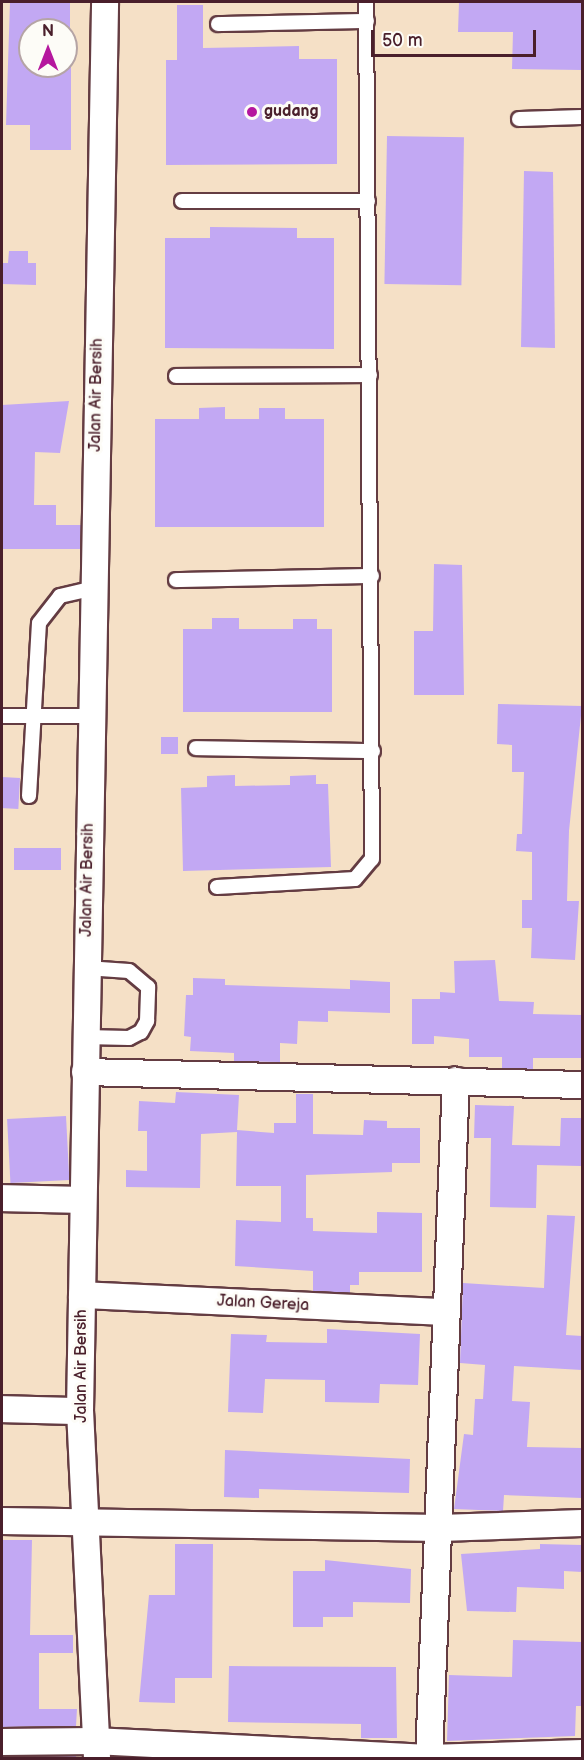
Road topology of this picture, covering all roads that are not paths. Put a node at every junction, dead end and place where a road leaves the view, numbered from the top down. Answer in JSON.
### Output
{"nodes":[{"id":1,"x":105,"y":2,"type":"edge"},
{"id":2,"x":366,"y":2,"type":"edge"},
{"id":3,"x":367,"y":21,"type":"junction"},
{"id":4,"x":218,"y":24,"type":"dead end"},
{"id":5,"x":582,"y":117,"type":"edge"},
{"id":6,"x":519,"y":119,"type":"dead end"},
{"id":7,"x":182,"y":201,"type":"dead end"},
{"id":8,"x":368,"y":201,"type":"junction"},
{"id":9,"x":370,"y":375,"type":"junction"},
{"id":10,"x":176,"y":376,"type":"dead end"},
{"id":11,"x":372,"y":576,"type":"junction"},
{"id":12,"x":176,"y":580,"type":"dead end"},
{"id":13,"x":94,"y":588,"type":"junction"},
{"id":14,"x":2,"y":716,"type":"edge"},
{"id":15,"x":32,"y":716,"type":"junction"},
{"id":16,"x":91,"y":716,"type":"junction"},
{"id":17,"x":196,"y":748,"type":"dead end"},
{"id":18,"x":373,"y":751,"type":"junction"},
{"id":19,"x":29,"y":796,"type":"dead end"},
{"id":20,"x":217,"y":887,"type":"dead end"},
{"id":21,"x":86,"y":968,"type":"junction"},
{"id":22,"x":85,"y":1037,"type":"junction"},
{"id":23,"x":85,"y":1072,"type":"junction"},
{"id":24,"x":456,"y":1082,"type":"junction"},
{"id":25,"x":582,"y":1085,"type":"edge"},
{"id":26,"x":2,"y":1198,"type":"edge"},
{"id":27,"x":82,"y":1200,"type":"junction"},
{"id":28,"x":82,"y":1295,"type":"junction"},
{"id":29,"x":443,"y":1312,"type":"junction"},
{"id":30,"x":2,"y":1409,"type":"edge"},
{"id":31,"x":80,"y":1411,"type":"junction"},
{"id":32,"x":2,"y":1521,"type":"edge"},
{"id":33,"x":582,"y":1523,"type":"edge"},
{"id":34,"x":90,"y":1525,"type":"junction"},
{"id":35,"x":440,"y":1528,"type":"junction"},
{"id":36,"x":2,"y":1742,"type":"edge"},
{"id":37,"x":95,"y":1750,"type":"edge"},
{"id":38,"x":582,"y":1752,"type":"edge"},
{"id":39,"x":323,"y":1757,"type":"edge"},
{"id":40,"x":429,"y":1758,"type":"edge"}],
"edges":[{"from":1,"to":13,"type":"street","name":"Jalan Air Bersih"},
{"from":2,"to":3,"type":"lane"},
{"from":3,"to":4,"type":"lane"},
{"from":3,"to":8,"type":"lane"},
{"from":5,"to":6,"type":"lane"},
{"from":7,"to":8,"type":"lane"},
{"from":8,"to":9,"type":"lane"},
{"from":9,"to":10,"type":"lane"},
{"from":9,"to":11,"type":"lane"},
{"from":11,"to":12,"type":"lane"},
{"from":11,"to":18,"type":"lane"},
{"from":13,"to":15,"type":"lane"},
{"from":13,"to":16,"type":"street","name":"Jalan Air Bersih"},
{"from":14,"to":15,"type":"lane"},
{"from":15,"to":16,"type":"lane"},
{"from":15,"to":19,"type":"lane"},
{"from":16,"to":21,"type":"street","name":"Jalan Air Bersih"},
{"from":17,"to":18,"type":"lane"},
{"from":18,"to":20,"type":"lane"},
{"from":21,"to":22,"type":"street","name":"Jalan Air Bersih"},
{"from":21,"to":22,"type":"lane"},
{"from":22,"to":23,"type":"street","name":"Jalan Air Bersih"},
{"from":23,"to":24,"type":"street"},
{"from":23,"to":27,"type":"street","name":"Jalan Air Bersih"},
{"from":24,"to":25,"type":"street"},
{"from":24,"to":29,"type":"street"},
{"from":26,"to":27,"type":"street"},
{"from":27,"to":28,"type":"street","name":"Jalan Air Bersih"},
{"from":28,"to":29,"type":"street","name":"Jalan Gereja"},
{"from":28,"to":31,"type":"street","name":"Jalan Air Bersih"},
{"from":29,"to":35,"type":"street"},
{"from":30,"to":31,"type":"street"},
{"from":31,"to":34,"type":"street","name":"Jalan Air Bersih"},
{"from":32,"to":34,"type":"street"},
{"from":33,"to":35,"type":"street"},
{"from":34,"to":35,"type":"street"},
{"from":34,"to":37,"type":"street","name":"Jalan Air Bersih"},
{"from":35,"to":40,"type":"street"},
{"from":36,"to":37,"type":"street"},
{"from":37,"to":39,"type":"street"},
{"from":38,"to":40,"type":"street"},
{"from":39,"to":40,"type":"street"}]}
